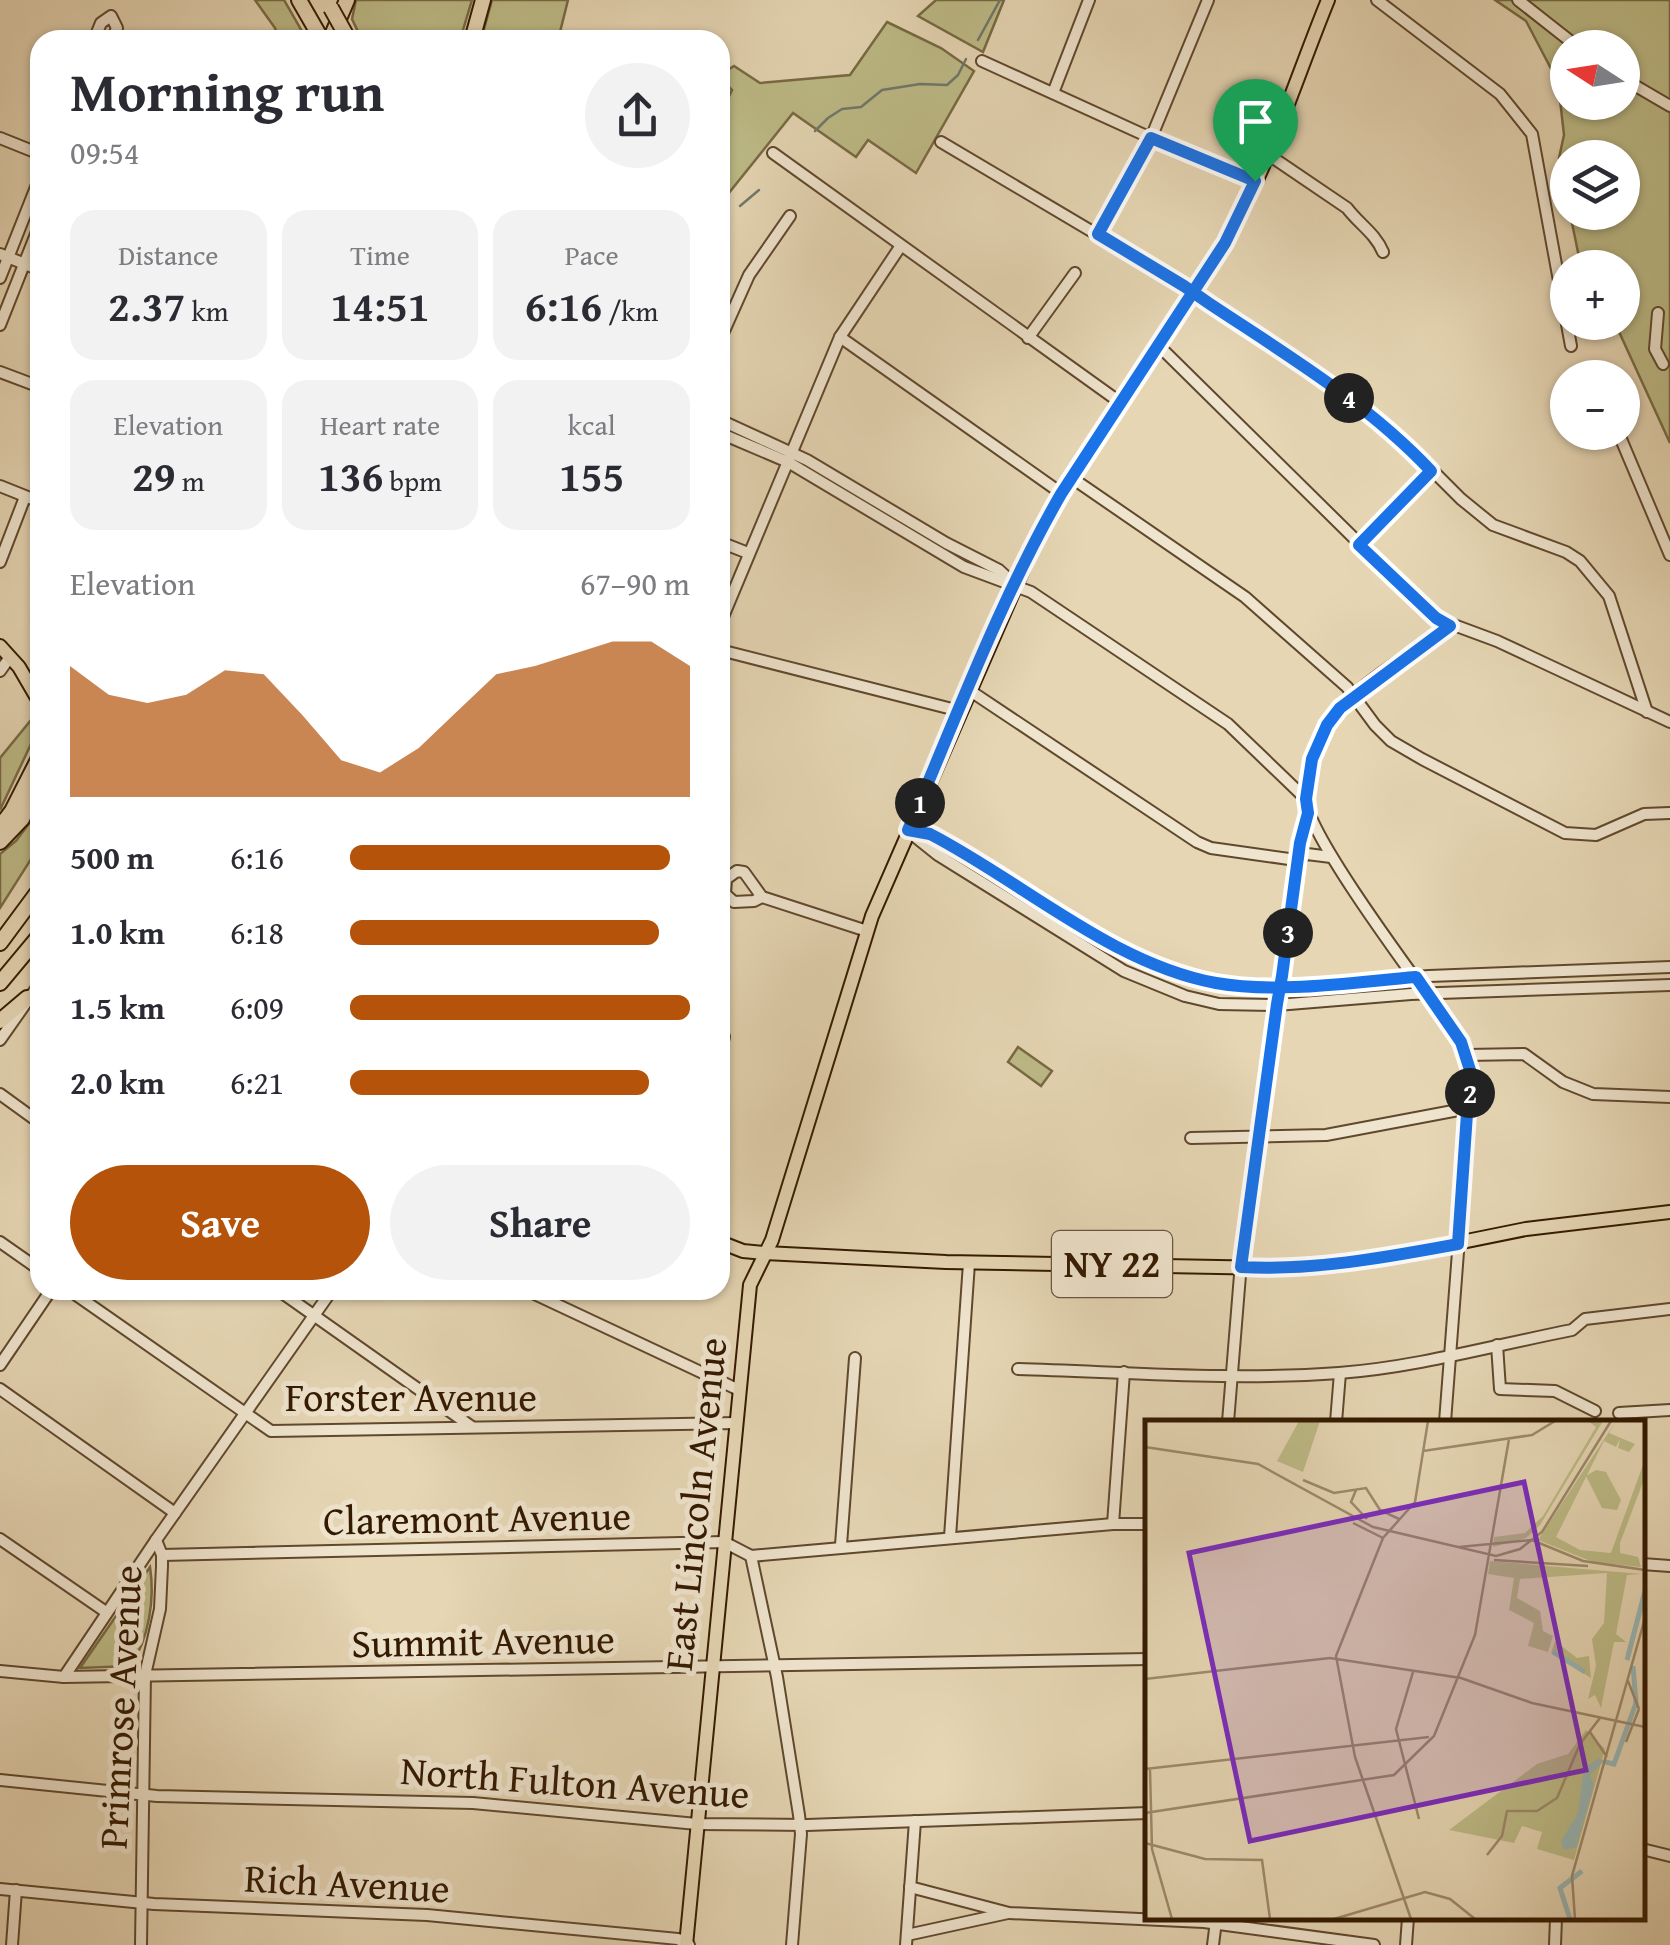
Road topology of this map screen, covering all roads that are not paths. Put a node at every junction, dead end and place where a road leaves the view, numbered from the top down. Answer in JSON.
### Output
{"nodes":[{"id":1,"x":299,"y":0,"type":"edge"},
{"id":2,"x":347,"y":0,"type":"edge"},
{"id":3,"x":483,"y":0,"type":"edge"},
{"id":4,"x":1090,"y":0,"type":"edge"},
{"id":5,"x":1208,"y":0,"type":"edge"},
{"id":6,"x":1328,"y":0,"type":"edge"},
{"id":7,"x":1377,"y":0,"type":"edge"},
{"id":8,"x":1518,"y":0,"type":"edge"},
{"id":9,"x":329,"y":4,"type":"edge"},
{"id":10,"x":98,"y":30,"type":"edge"},
{"id":11,"x":116,"y":30,"type":"edge"},
{"id":12,"x":319,"y":30,"type":"edge"},
{"id":13,"x":329,"y":30,"type":"edge"},
{"id":14,"x":343,"y":30,"type":"edge"},
{"id":15,"x":475,"y":30,"type":"edge"},
{"id":16,"x":1556,"y":30,"type":"edge"},
{"id":17,"x":982,"y":60,"type":"dead end"},
{"id":18,"x":1640,"y":88,"type":"edge"},
{"id":19,"x":1052,"y":93,"type":"junction"},
{"id":20,"x":1670,"y":106,"type":"edge"},
{"id":21,"x":0,"y":138,"type":"edge"},
{"id":22,"x":1151,"y":138,"type":"junction"},
{"id":23,"x":941,"y":142,"type":"dead end"},
{"id":24,"x":30,"y":150,"type":"edge"},
{"id":25,"x":773,"y":153,"type":"dead end"},
{"id":26,"x":1266,"y":153,"type":"junction"},
{"id":27,"x":1255,"y":181,"type":"junction"},
{"id":28,"x":30,"y":199,"type":"edge"},
{"id":29,"x":790,"y":216,"type":"dead end"},
{"id":30,"x":1098,"y":234,"type":"junction"},
{"id":31,"x":900,"y":247,"type":"junction"},
{"id":32,"x":30,"y":249,"type":"edge"},
{"id":33,"x":1383,"y":252,"type":"dead end"},
{"id":34,"x":4,"y":256,"type":"edge"},
{"id":35,"x":24,"y":264,"type":"junction"},
{"id":36,"x":30,"y":266,"type":"edge"},
{"id":37,"x":1074,"y":273,"type":"dead end"},
{"id":38,"x":0,"y":278,"type":"edge"},
{"id":39,"x":1194,"y":293,"type":"junction"},
{"id":40,"x":730,"y":303,"type":"edge"},
{"id":41,"x":1658,"y":313,"type":"dead end"},
{"id":42,"x":0,"y":324,"type":"edge"},
{"id":43,"x":840,"y":337,"type":"junction"},
{"id":44,"x":1028,"y":338,"type":"junction"},
{"id":45,"x":1158,"y":346,"type":"junction"},
{"id":46,"x":1571,"y":346,"type":"dead end"},
{"id":47,"x":1662,"y":364,"type":"dead end"},
{"id":48,"x":0,"y":372,"type":"edge"},
{"id":49,"x":30,"y":384,"type":"edge"},
{"id":50,"x":1121,"y":403,"type":"junction"},
{"id":51,"x":730,"y":425,"type":"edge"},
{"id":52,"x":730,"y":436,"type":"edge"},
{"id":53,"x":1626,"y":450,"type":"edge"},
{"id":54,"x":790,"y":457,"type":"junction"},
{"id":55,"x":1431,"y":471,"type":"junction"},
{"id":56,"x":1072,"y":478,"type":"junction"},
{"id":57,"x":0,"y":486,"type":"edge"},
{"id":58,"x":1061,"y":494,"type":"junction"},
{"id":59,"x":26,"y":496,"type":"junction"},
{"id":60,"x":30,"y":498,"type":"edge"},
{"id":61,"x":1359,"y":545,"type":"junction"},
{"id":62,"x":730,"y":546,"type":"edge"},
{"id":63,"x":748,"y":554,"type":"junction"},
{"id":64,"x":1670,"y":555,"type":"edge"},
{"id":65,"x":0,"y":562,"type":"edge"},
{"id":66,"x":1015,"y":585,"type":"junction"},
{"id":67,"x":730,"y":599,"type":"edge"},
{"id":68,"x":1450,"y":626,"type":"junction"},
{"id":69,"x":5,"y":652,"type":"edge"},
{"id":70,"x":730,"y":653,"type":"edge"},
{"id":71,"x":0,"y":672,"type":"edge"},
{"id":72,"x":30,"y":688,"type":"edge"},
{"id":73,"x":969,"y":690,"type":"junction"},
{"id":74,"x":1355,"y":696,"type":"junction"},
{"id":75,"x":960,"y":712,"type":"junction"},
{"id":76,"x":1647,"y":712,"type":"junction"},
{"id":77,"x":1670,"y":722,"type":"edge"},
{"id":78,"x":30,"y":776,"type":"edge"},
{"id":79,"x":1306,"y":799,"type":"junction"},
{"id":80,"x":30,"y":803,"type":"edge"},
{"id":81,"x":1308,"y":813,"type":"junction"},
{"id":82,"x":1670,"y":813,"type":"edge"},
{"id":83,"x":0,"y":827,"type":"edge"},
{"id":84,"x":908,"y":830,"type":"junction"},
{"id":85,"x":0,"y":842,"type":"edge"},
{"id":86,"x":1331,"y":857,"type":"junction"},
{"id":87,"x":1298,"y":860,"type":"junction"},
{"id":88,"x":762,"y":897,"type":"dead end"},
{"id":89,"x":30,"y":903,"type":"edge"},
{"id":90,"x":19,"y":919,"type":"junction"},
{"id":91,"x":866,"y":931,"type":"junction"},
{"id":92,"x":0,"y":932,"type":"edge"},
{"id":93,"x":0,"y":943,"type":"edge"},
{"id":94,"x":30,"y":947,"type":"edge"},
{"id":95,"x":1670,"y":967,"type":"edge"},
{"id":96,"x":1416,"y":977,"type":"junction"},
{"id":97,"x":0,"y":983,"type":"edge"},
{"id":98,"x":1670,"y":985,"type":"edge"},
{"id":99,"x":1280,"y":986,"type":"junction"},
{"id":100,"x":1427,"y":993,"type":"junction"},
{"id":101,"x":30,"y":994,"type":"edge"},
{"id":102,"x":27,"y":998,"type":"junction"},
{"id":103,"x":1277,"y":1004,"type":"junction"},
{"id":104,"x":0,"y":1020,"type":"edge"},
{"id":105,"x":0,"y":1040,"type":"edge"},
{"id":106,"x":1466,"y":1056,"type":"junction"},
{"id":107,"x":0,"y":1094,"type":"edge"},
{"id":108,"x":1670,"y":1098,"type":"edge"},
{"id":109,"x":1469,"y":1108,"type":"junction"},
{"id":110,"x":30,"y":1115,"type":"edge"},
{"id":111,"x":1190,"y":1138,"type":"dead end"},
{"id":112,"x":1259,"y":1138,"type":"junction"},
{"id":113,"x":1670,"y":1212,"type":"edge"},
{"id":114,"x":0,"y":1242,"type":"edge"},
{"id":115,"x":1458,"y":1244,"type":"junction"},
{"id":116,"x":730,"y":1246,"type":"edge"},
{"id":117,"x":765,"y":1253,"type":"junction"},
{"id":118,"x":30,"y":1263,"type":"edge"},
{"id":119,"x":969,"y":1263,"type":"junction"},
{"id":120,"x":1241,"y":1267,"type":"junction"},
{"id":121,"x":44,"y":1300,"type":"edge"},
{"id":122,"x":83,"y":1300,"type":"edge"},
{"id":123,"x":292,"y":1300,"type":"edge"},
{"id":124,"x":325,"y":1300,"type":"edge"},
{"id":125,"x":547,"y":1300,"type":"edge"},
{"id":126,"x":1670,"y":1308,"type":"edge"},
{"id":127,"x":314,"y":1316,"type":"junction"},
{"id":128,"x":1497,"y":1345,"type":"junction"},
{"id":129,"x":1450,"y":1357,"type":"junction"},
{"id":130,"x":855,"y":1358,"type":"dead end"},
{"id":131,"x":0,"y":1364,"type":"edge"},
{"id":132,"x":1018,"y":1369,"type":"dead end"},
{"id":133,"x":1124,"y":1372,"type":"junction"},
{"id":134,"x":1340,"y":1373,"type":"junction"},
{"id":135,"x":1232,"y":1375,"type":"junction"},
{"id":136,"x":0,"y":1389,"type":"edge"},
{"id":137,"x":740,"y":1390,"type":"junction"},
{"id":138,"x":1594,"y":1410,"type":"dead end"},
{"id":139,"x":1670,"y":1410,"type":"edge"},
{"id":140,"x":1619,"y":1413,"type":"dead end"},
{"id":141,"x":244,"y":1414,"type":"junction"},
{"id":142,"x":1228,"y":1420,"type":"edge"},
{"id":143,"x":1336,"y":1420,"type":"edge"},
{"id":144,"x":1445,"y":1420,"type":"edge"},
{"id":145,"x":737,"y":1424,"type":"junction"},
{"id":146,"x":473,"y":1428,"type":"junction"},
{"id":147,"x":175,"y":1513,"type":"junction"},
{"id":148,"x":1113,"y":1524,"type":"junction"},
{"id":149,"x":1145,"y":1524,"type":"edge"},
{"id":150,"x":950,"y":1537,"type":"junction"},
{"id":151,"x":156,"y":1540,"type":"junction"},
{"id":152,"x":724,"y":1542,"type":"junction"},
{"id":153,"x":2,"y":1544,"type":"edge"},
{"id":154,"x":841,"y":1546,"type":"junction"},
{"id":155,"x":162,"y":1555,"type":"junction"},
{"id":156,"x":751,"y":1556,"type":"junction"},
{"id":157,"x":1645,"y":1564,"type":"edge"},
{"id":158,"x":1670,"y":1566,"type":"edge"},
{"id":159,"x":106,"y":1612,"type":"junction"},
{"id":160,"x":1145,"y":1658,"type":"edge"},
{"id":161,"x":774,"y":1665,"type":"junction"},
{"id":162,"x":711,"y":1666,"type":"junction"},
{"id":163,"x":0,"y":1671,"type":"edge"},
{"id":164,"x":146,"y":1674,"type":"junction"},
{"id":165,"x":64,"y":1677,"type":"junction"},
{"id":166,"x":0,"y":1780,"type":"edge"},
{"id":167,"x":143,"y":1795,"type":"junction"},
{"id":168,"x":1145,"y":1812,"type":"edge"},
{"id":169,"x":916,"y":1820,"type":"junction"},
{"id":170,"x":697,"y":1824,"type":"junction"},
{"id":171,"x":800,"y":1824,"type":"junction"},
{"id":172,"x":1645,"y":1850,"type":"edge"},
{"id":173,"x":1670,"y":1856,"type":"edge"},
{"id":174,"x":910,"y":1887,"type":"junction"},
{"id":175,"x":0,"y":1889,"type":"edge"},
{"id":176,"x":16,"y":1890,"type":"junction"},
{"id":177,"x":140,"y":1903,"type":"junction"},
{"id":178,"x":1009,"y":1913,"type":"junction"},
{"id":179,"x":1145,"y":1918,"type":"edge"},
{"id":180,"x":1217,"y":1920,"type":"edge"},
{"id":181,"x":1408,"y":1920,"type":"edge"},
{"id":182,"x":1556,"y":1920,"type":"edge"},
{"id":183,"x":906,"y":1940,"type":"edge"},
{"id":184,"x":687,"y":1944,"type":"edge"},
{"id":185,"x":12,"y":1945,"type":"edge"},
{"id":186,"x":140,"y":1945,"type":"edge"},
{"id":187,"x":792,"y":1945,"type":"edge"},
{"id":188,"x":1213,"y":1945,"type":"edge"},
{"id":189,"x":1374,"y":1945,"type":"edge"},
{"id":190,"x":1406,"y":1945,"type":"edge"},
{"id":191,"x":1554,"y":1945,"type":"edge"}],
"edges":[{"from":1,"to":12,"type":"highway"},
{"from":2,"to":13,"type":"highway"},
{"from":3,"to":15,"type":"highway"},
{"from":4,"to":19,"type":"street"},
{"from":5,"to":22,"type":"street"},
{"from":6,"to":26,"type":"main road","name":"East Lincoln Avenue"},
{"from":7,"to":46,"type":"street"},
{"from":8,"to":16,"type":"street"},
{"from":9,"to":14,"type":"highway","bridge":true},
{"from":10,"to":11,"type":"street"},
{"from":17,"to":19,"type":"street"},
{"from":18,"to":20,"type":"street"},
{"from":19,"to":22,"type":"street"},
{"from":21,"to":24,"type":"street"},
{"from":22,"to":27,"type":"street"},
{"from":22,"to":30,"type":"street"},
{"from":23,"to":30,"type":"street"},
{"from":25,"to":31,"type":"street"},
{"from":26,"to":27,"type":"main road","name":"East Lincoln Avenue"},
{"from":26,"to":33,"type":"street"},
{"from":27,"to":39,"type":"main road","name":"East Lincoln Avenue"},
{"from":28,"to":34,"type":"street"},
{"from":29,"to":40,"type":"street"},
{"from":30,"to":39,"type":"street"},
{"from":31,"to":43,"type":"street"},
{"from":31,"to":44,"type":"street"},
{"from":32,"to":35,"type":"street"},
{"from":34,"to":35,"type":"street"},
{"from":34,"to":38,"type":"street"},
{"from":35,"to":36,"type":"street"},
{"from":35,"to":42,"type":"street"},
{"from":37,"to":44,"type":"street"},
{"from":39,"to":45,"type":"main road","name":"East Lincoln Avenue"},
{"from":39,"to":55,"type":"street"},
{"from":41,"to":47,"type":"street"},
{"from":43,"to":54,"type":"street"},
{"from":43,"to":58,"type":"street"},
{"from":44,"to":50,"type":"street"},
{"from":45,"to":50,"type":"main road","name":"East Lincoln Avenue"},
{"from":45,"to":61,"type":"street"},
{"from":48,"to":49,"type":"street"},
{"from":50,"to":56,"type":"main road","name":"East Lincoln Avenue"},
{"from":51,"to":54,"type":"street"},
{"from":52,"to":54,"type":"street"},
{"from":53,"to":64,"type":"street"},
{"from":54,"to":63,"type":"street"},
{"from":54,"to":66,"type":"street"},
{"from":55,"to":61,"type":"street"},
{"from":55,"to":76,"type":"street"},
{"from":56,"to":58,"type":"main road","name":"East Lincoln Avenue"},
{"from":56,"to":74,"type":"street"},
{"from":57,"to":59,"type":"street"},
{"from":58,"to":66,"type":"main road","name":"East Lincoln Avenue"},
{"from":59,"to":60,"type":"street"},
{"from":59,"to":65,"type":"street"},
{"from":61,"to":68,"type":"street"},
{"from":62,"to":63,"type":"street"},
{"from":63,"to":67,"type":"street"},
{"from":66,"to":73,"type":"main road","name":"East Lincoln Avenue"},
{"from":66,"to":79,"type":"street"},
{"from":68,"to":74,"type":"street"},
{"from":68,"to":76,"type":"street"},
{"from":69,"to":71,"type":"street"},
{"from":69,"to":72,"type":"main road"},
{"from":70,"to":75,"type":"street"},
{"from":73,"to":75,"type":"main road","name":"East Lincoln Avenue"},
{"from":73,"to":87,"type":"street"},
{"from":74,"to":79,"type":"street"},
{"from":74,"to":82,"type":"street"},
{"from":75,"to":84,"type":"main road","name":"East Lincoln Avenue"},
{"from":76,"to":77,"type":"street"},
{"from":78,"to":83,"type":"highway"},
{"from":79,"to":81,"type":"street"},
{"from":80,"to":85,"type":"highway"},
{"from":81,"to":86,"type":"street"},
{"from":81,"to":87,"type":"street"},
{"from":84,"to":91,"type":"main road","name":"East Lincoln Avenue"},
{"from":84,"to":99,"type":"street"},
{"from":84,"to":103,"type":"street"},
{"from":86,"to":87,"type":"street"},
{"from":86,"to":96,"type":"street"},
{"from":87,"to":99,"type":"street"},
{"from":88,"to":91,"type":"street"},
{"from":89,"to":90,"type":"highway"},
{"from":90,"to":92,"type":"highway"},
{"from":90,"to":93,"type":"highway"},
{"from":91,"to":117,"type":"main road","name":"East Lincoln Avenue"},
{"from":94,"to":97,"type":"highway"},
{"from":95,"to":96,"type":"street"},
{"from":96,"to":99,"type":"street"},
{"from":96,"to":100,"type":"street"},
{"from":98,"to":100,"type":"street"},
{"from":99,"to":103,"type":"street"},
{"from":100,"to":103,"type":"street"},
{"from":100,"to":106,"type":"street"},
{"from":101,"to":102,"type":"street"},
{"from":102,"to":104,"type":"highway"},
{"from":102,"to":105,"type":"street"},
{"from":103,"to":112,"type":"street"},
{"from":106,"to":108,"type":"street"},
{"from":106,"to":109,"type":"street"},
{"from":107,"to":110,"type":"street"},
{"from":109,"to":112,"type":"street"},
{"from":109,"to":115,"type":"street"},
{"from":111,"to":112,"type":"street"},
{"from":112,"to":120,"type":"street"},
{"from":113,"to":115,"type":"main road","number":"NY 22"},
{"from":114,"to":118,"type":"street"},
{"from":115,"to":120,"type":"main road","number":"NY 22"},
{"from":115,"to":129,"type":"street"},
{"from":116,"to":117,"type":"main road","number":"NY 22"},
{"from":117,"to":119,"type":"main road","number":"NY 22"},
{"from":117,"to":137,"type":"main road","name":"East Lincoln Avenue"},
{"from":119,"to":120,"type":"main road","number":"NY 22"},
{"from":119,"to":150,"type":"street"},
{"from":120,"to":135,"type":"street"},
{"from":121,"to":131,"type":"street"},
{"from":122,"to":141,"type":"street","name":"Forster Avenue"},
{"from":123,"to":127,"type":"street"},
{"from":124,"to":127,"type":"street","name":"Primrose Avenue"},
{"from":125,"to":137,"type":"street"},
{"from":126,"to":128,"type":"street"},
{"from":127,"to":141,"type":"street","name":"Primrose Avenue"},
{"from":127,"to":146,"type":"street"},
{"from":128,"to":129,"type":"street"},
{"from":128,"to":138,"type":"street"},
{"from":129,"to":134,"type":"street"},
{"from":129,"to":144,"type":"street"},
{"from":130,"to":154,"type":"street"},
{"from":132,"to":133,"type":"street"},
{"from":133,"to":135,"type":"street"},
{"from":133,"to":148,"type":"street"},
{"from":134,"to":135,"type":"street"},
{"from":134,"to":143,"type":"street"},
{"from":135,"to":142,"type":"street"},
{"from":136,"to":147,"type":"street"},
{"from":137,"to":145,"type":"main road","name":"East Lincoln Avenue"},
{"from":139,"to":140,"type":"street"},
{"from":141,"to":146,"type":"street","name":"Forster Avenue"},
{"from":141,"to":147,"type":"street","name":"Primrose Avenue"},
{"from":145,"to":146,"type":"street","name":"Forster Avenue"},
{"from":145,"to":152,"type":"main road","name":"East Lincoln Avenue"},
{"from":147,"to":151,"type":"street","name":"Primrose Avenue"},
{"from":148,"to":149,"type":"street"},
{"from":148,"to":150,"type":"street"},
{"from":150,"to":154,"type":"street"},
{"from":151,"to":155,"type":"street","name":"Primrose Avenue"},
{"from":151,"to":159,"type":"street"},
{"from":152,"to":155,"type":"street","name":"Claremont Avenue"},
{"from":152,"to":156,"type":"street","name":"Claremont Avenue"},
{"from":152,"to":162,"type":"main road","name":"East Lincoln Avenue"},
{"from":153,"to":159,"type":"street"},
{"from":154,"to":156,"type":"street"},
{"from":155,"to":164,"type":"street","name":"Primrose Avenue"},
{"from":156,"to":161,"type":"street"},
{"from":157,"to":158,"type":"street"},
{"from":159,"to":165,"type":"street"},
{"from":160,"to":161,"type":"street","name":"Summit Avenue"},
{"from":161,"to":162,"type":"street","name":"Summit Avenue"},
{"from":161,"to":171,"type":"street"},
{"from":162,"to":164,"type":"street","name":"Summit Avenue"},
{"from":162,"to":170,"type":"main road","name":"East Lincoln Avenue"},
{"from":163,"to":165,"type":"street","name":"Summit Avenue"},
{"from":164,"to":165,"type":"street","name":"Summit Avenue"},
{"from":164,"to":167,"type":"street","name":"Primrose Avenue"},
{"from":166,"to":167,"type":"street","name":"North Fulton Avenue"},
{"from":167,"to":170,"type":"street","name":"North Fulton Avenue"},
{"from":167,"to":177,"type":"street","name":"Primrose Avenue"},
{"from":168,"to":169,"type":"street","name":"North Fulton Avenue"},
{"from":169,"to":171,"type":"street","name":"North Fulton Avenue"},
{"from":169,"to":174,"type":"street"},
{"from":170,"to":171,"type":"street","name":"North Fulton Avenue"},
{"from":170,"to":184,"type":"main road","name":"East Lincoln Avenue"},
{"from":171,"to":187,"type":"street"},
{"from":172,"to":173,"type":"street"},
{"from":174,"to":178,"type":"street"},
{"from":174,"to":183,"type":"street"},
{"from":175,"to":176,"type":"street","name":"Rich Avenue"},
{"from":176,"to":177,"type":"street","name":"Rich Avenue"},
{"from":176,"to":185,"type":"street"},
{"from":177,"to":184,"type":"street","name":"Rich Avenue"},
{"from":177,"to":186,"type":"street","name":"Primrose Avenue"},
{"from":178,"to":179,"type":"street"},
{"from":178,"to":183,"type":"street"},
{"from":180,"to":188,"type":"street"},
{"from":180,"to":189,"type":"street"},
{"from":181,"to":190,"type":"street"},
{"from":182,"to":191,"type":"street"}]}
